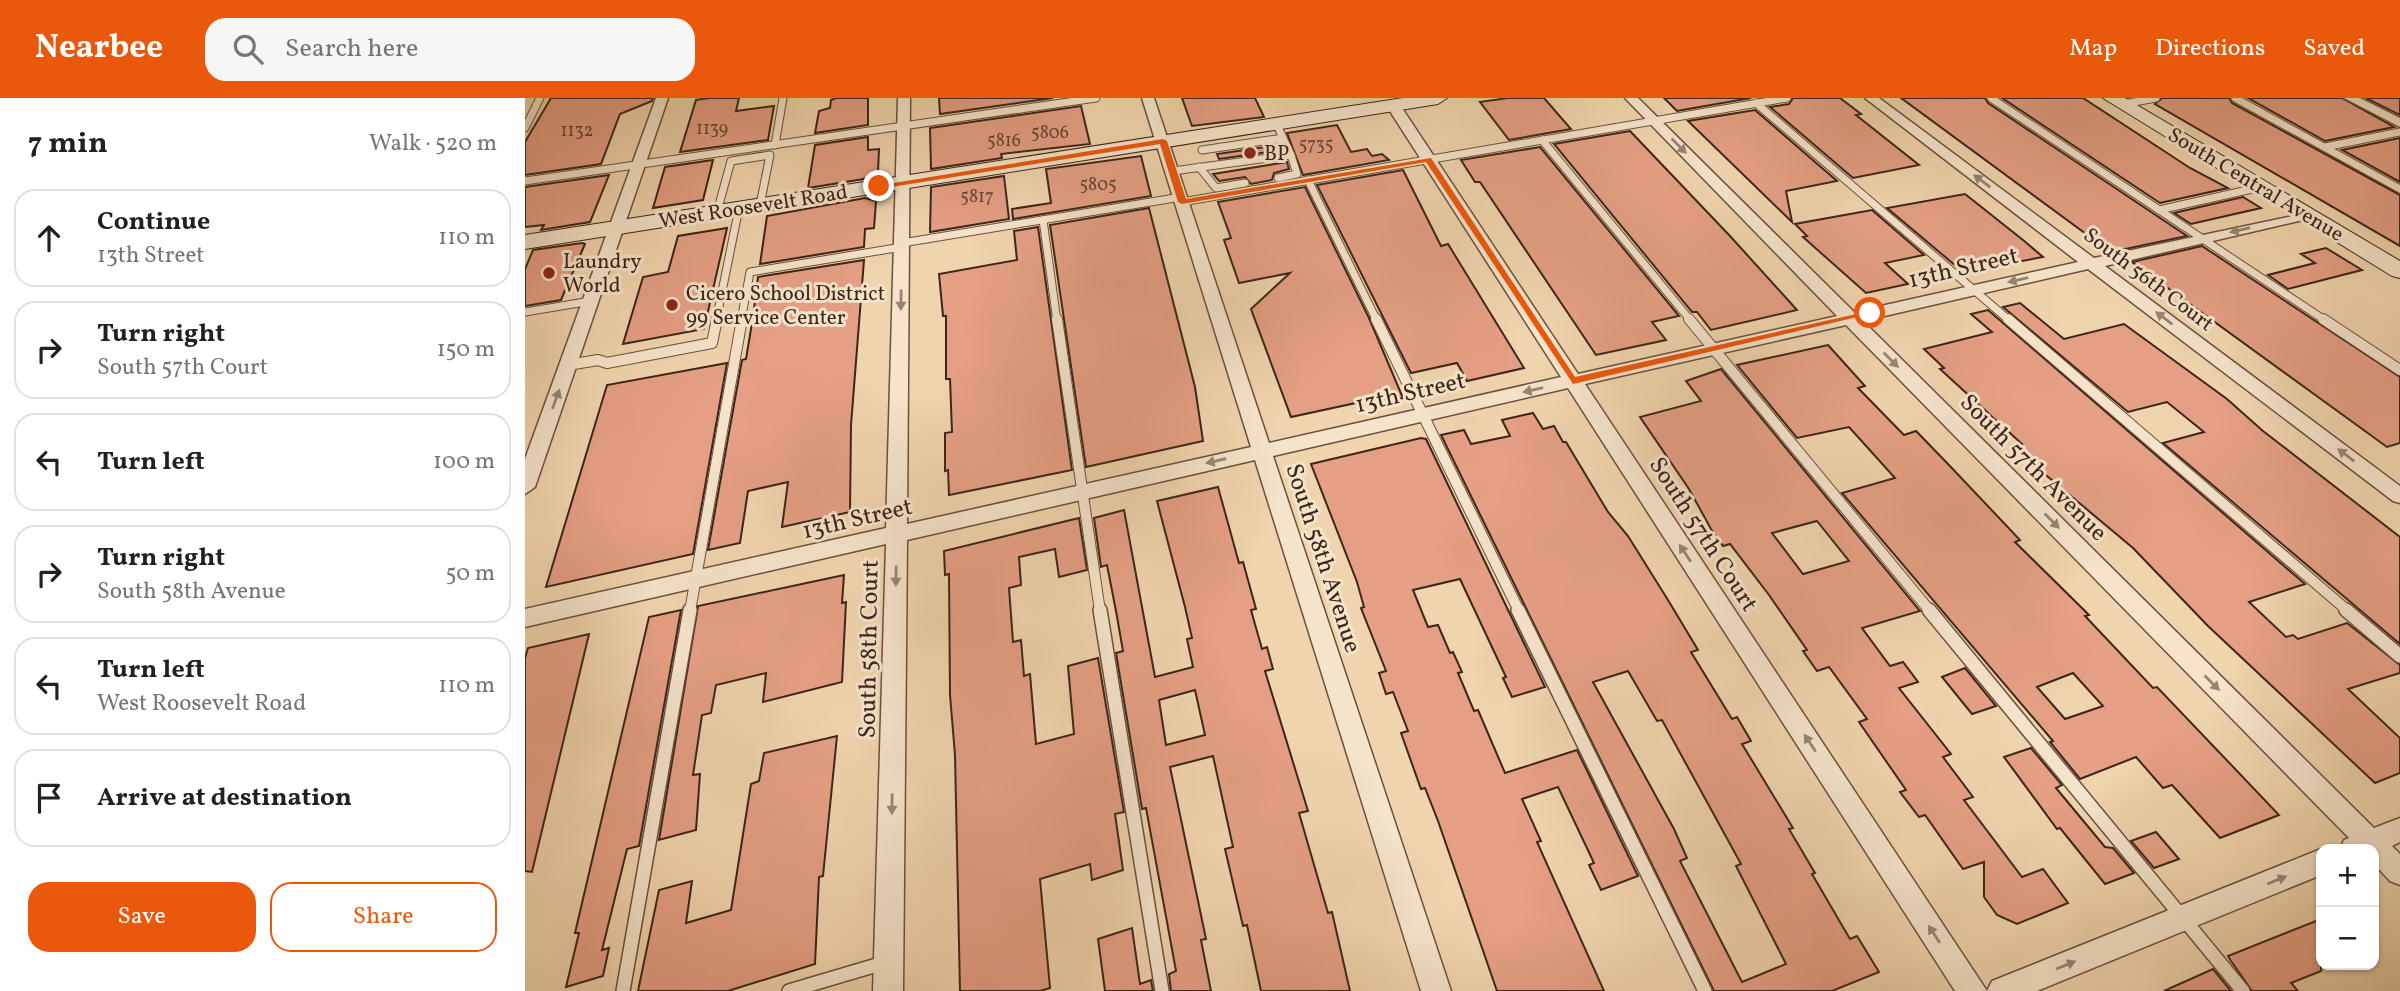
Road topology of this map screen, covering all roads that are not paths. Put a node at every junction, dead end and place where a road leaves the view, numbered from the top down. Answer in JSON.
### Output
{"nodes":[{"id":1,"x":540,"y":98,"type":"edge"},
{"id":2,"x":662,"y":98,"type":"edge"},
{"id":3,"x":783,"y":98,"type":"edge"},
{"id":4,"x":904,"y":98,"type":"edge"},
{"id":5,"x":1026,"y":98,"type":"edge"},
{"id":6,"x":1096,"y":98,"type":"edge"},
{"id":7,"x":1148,"y":98,"type":"edge"},
{"id":8,"x":1438,"y":98,"type":"edge"},
{"id":9,"x":1631,"y":98,"type":"edge"},
{"id":10,"x":1787,"y":98,"type":"edge"},
{"id":11,"x":1871,"y":98,"type":"edge"},
{"id":12,"x":1991,"y":98,"type":"edge"},
{"id":13,"x":2156,"y":98,"type":"edge"},
{"id":14,"x":2235,"y":98,"type":"edge"},
{"id":15,"x":2350,"y":98,"type":"edge"},
{"id":16,"x":2118,"y":101,"type":"edge"},
{"id":17,"x":1756,"y":103,"type":"junction"},
{"id":18,"x":1393,"y":105,"type":"junction"},
{"id":19,"x":1028,"y":108,"type":"junction"},
{"id":20,"x":1654,"y":121,"type":"junction"},
{"id":21,"x":2400,"y":123,"type":"edge"},
{"id":22,"x":903,"y":126,"type":"junction"},
{"id":23,"x":525,"y":128,"type":"edge"},
{"id":24,"x":1280,"y":131,"type":"junction"},
{"id":25,"x":2400,"y":132,"type":"edge"},
{"id":26,"x":1542,"y":140,"type":"junction"},
{"id":27,"x":1163,"y":141,"type":"junction"},
{"id":28,"x":1199,"y":143,"type":"junction"},
{"id":29,"x":775,"y":145,"type":"junction"},
{"id":30,"x":2325,"y":147,"type":"junction"},
{"id":31,"x":733,"y":151,"type":"junction"},
{"id":32,"x":1291,"y":155,"type":"junction"},
{"id":33,"x":1428,"y":159,"type":"junction"},
{"id":34,"x":731,"y":161,"type":"junction"},
{"id":35,"x":639,"y":164,"type":"junction"},
{"id":36,"x":1208,"y":165,"type":"junction"},
{"id":37,"x":1199,"y":167,"type":"junction"},
{"id":38,"x":1173,"y":171,"type":"junction"},
{"id":39,"x":1308,"y":180,"type":"junction"},
{"id":40,"x":525,"y":181,"type":"edge"},
{"id":41,"x":903,"y":182,"type":"junction"},
{"id":42,"x":2261,"y":187,"type":"junction"},
{"id":43,"x":2400,"y":188,"type":"edge"},
{"id":44,"x":1182,"y":199,"type":"junction"},
{"id":45,"x":760,"y":205,"type":"junction"},
{"id":46,"x":739,"y":208,"type":"junction"},
{"id":47,"x":2159,"y":210,"type":"junction"},
{"id":48,"x":717,"y":212,"type":"junction"},
{"id":49,"x":2307,"y":215,"type":"junction"},
{"id":50,"x":1043,"y":220,"type":"junction"},
{"id":51,"x":617,"y":228,"type":"junction"},
{"id":52,"x":2202,"y":238,"type":"junction"},
{"id":53,"x":525,"y":242,"type":"edge"},
{"id":54,"x":902,"y":245,"type":"junction"},
{"id":55,"x":2091,"y":263,"type":"junction"},
{"id":56,"x":2400,"y":271,"type":"edge"},
{"id":57,"x":1974,"y":290,"type":"junction"},
{"id":58,"x":591,"y":301,"type":"junction"},
{"id":59,"x":525,"y":312,"type":"edge"},
{"id":60,"x":1850,"y":318,"type":"junction"},
{"id":61,"x":1714,"y":349,"type":"junction"},
{"id":62,"x":568,"y":365,"type":"junction"},
{"id":63,"x":2400,"y":370,"type":"edge"},
{"id":64,"x":1573,"y":381,"type":"junction"},
{"id":65,"x":1423,"y":415,"type":"junction"},
{"id":66,"x":1262,"y":451,"type":"junction"},
{"id":67,"x":525,"y":487,"type":"edge"},
{"id":68,"x":1081,"y":492,"type":"junction"},
{"id":69,"x":2400,"y":496,"type":"edge"},
{"id":70,"x":896,"y":534,"type":"junction"},
{"id":71,"x":697,"y":579,"type":"junction"},
{"id":72,"x":525,"y":618,"type":"edge"},
{"id":73,"x":2400,"y":656,"type":"edge"},
{"id":74,"x":2400,"y":830,"type":"edge"},
{"id":75,"x":2360,"y":844,"type":"edge"},
{"id":76,"x":2367,"y":844,"type":"edge"},
{"id":77,"x":2379,"y":858,"type":"edge"},
{"id":78,"x":2316,"y":864,"type":"edge"},
{"id":79,"x":2400,"y":872,"type":"edge"},
{"id":80,"x":2182,"y":918,"type":"junction"},
{"id":81,"x":889,"y":962,"type":"junction"},
{"id":82,"x":623,"y":991,"type":"edge"},
{"id":83,"x":789,"y":991,"type":"edge"},
{"id":84,"x":888,"y":991,"type":"edge"},
{"id":85,"x":1162,"y":991,"type":"edge"},
{"id":86,"x":1436,"y":991,"type":"edge"},
{"id":87,"x":1705,"y":991,"type":"edge"},
{"id":88,"x":1972,"y":991,"type":"edge"},
{"id":89,"x":2003,"y":991,"type":"edge"},
{"id":90,"x":2243,"y":991,"type":"edge"}],
"edges":[{"from":1,"to":23,"type":"lane"},
{"from":2,"to":35,"type":"street"},
{"from":3,"to":29,"type":"lane"},
{"from":4,"to":22,"type":"street","name":"South 58th Court"},
{"from":5,"to":19,"type":"lane"},
{"from":6,"to":19,"type":"lane"},
{"from":7,"to":27,"type":"street","name":"South 58th Avenue"},
{"from":8,"to":18,"type":"main road","name":"West Roosevelt Road"},
{"from":9,"to":20,"type":"street","name":"South 57th Avenue"},
{"from":10,"to":17,"type":"lane"},
{"from":55,"to":11,"type":"street","name":"South 56th Court","one_way":true},
{"from":12,"to":47,"type":"lane"},
{"from":13,"to":16,"type":"lane"},
{"from":14,"to":30,"type":"lane"},
{"from":15,"to":21,"type":"street"},
{"from":16,"to":42,"type":"main road","name":"South Central Avenue"},
{"from":17,"to":20,"type":"lane"},
{"from":17,"to":57,"type":"lane"},
{"from":18,"to":24,"type":"main road","name":"West Roosevelt Road"},
{"from":18,"to":33,"type":"street","name":"South 57th Court"},
{"from":19,"to":22,"type":"lane"},
{"from":20,"to":26,"type":"lane"},
{"from":20,"to":60,"type":"street","name":"South 57th Avenue","one_way":true},
{"from":22,"to":29,"type":"lane"},
{"from":22,"to":41,"type":"street","name":"South 58th Court"},
{"from":24,"to":28,"type":"main road","name":"West Roosevelt Road"},
{"from":24,"to":32,"type":"lane"},
{"from":25,"to":30,"type":"lane"},
{"from":26,"to":33,"type":"lane"},
{"from":26,"to":61,"type":"lane"},
{"from":27,"to":28,"type":"main road","name":"West Roosevelt Road"},
{"from":27,"to":38,"type":"street","name":"South 58th Avenue"},
{"from":27,"to":41,"type":"main road","name":"West Roosevelt Road"},
{"from":28,"to":36,"type":"lane"},
{"from":29,"to":31,"type":"lane"},
{"from":30,"to":43,"type":"lane"},
{"from":31,"to":34,"type":"lane"},
{"from":31,"to":35,"type":"lane"},
{"from":32,"to":36,"type":"lane"},
{"from":32,"to":37,"type":"lane"},
{"from":33,"to":39,"type":"lane"},
{"from":33,"to":64,"type":"street","name":"South 57th Court"},
{"from":34,"to":45,"type":"lane"},
{"from":34,"to":48,"type":"lane"},
{"from":35,"to":40,"type":"lane"},
{"from":35,"to":51,"type":"street"},
{"from":36,"to":37,"type":"lane"},
{"from":37,"to":38,"type":"lane"},
{"from":38,"to":44,"type":"street","name":"South 58th Avenue"},
{"from":39,"to":44,"type":"lane"},
{"from":39,"to":65,"type":"lane"},
{"from":41,"to":45,"type":"main road","name":"West Roosevelt Road"},
{"from":41,"to":54,"type":"street","name":"South 58th Court"},
{"from":42,"to":47,"type":"lane"},
{"from":42,"to":49,"type":"main road","name":"South Central Avenue"},
{"from":44,"to":50,"type":"lane"},
{"from":44,"to":66,"type":"street","name":"South 58th Avenue"},
{"from":45,"to":46,"type":"main road","name":"West Roosevelt Road"},
{"from":46,"to":48,"type":"main road","name":"West Roosevelt Road"},
{"from":46,"to":62,"type":"lane"},
{"from":47,"to":52,"type":"lane"},
{"from":48,"to":51,"type":"main road","name":"West Roosevelt Road"},
{"from":49,"to":52,"type":"street","name":"13th Street","one_way":true},
{"from":49,"to":56,"type":"main road","name":"South Central Avenue"},
{"from":50,"to":54,"type":"lane"},
{"from":50,"to":68,"type":"lane"},
{"from":51,"to":53,"type":"main road","name":"West Roosevelt Road"},
{"from":51,"to":58,"type":"street"},
{"from":52,"to":55,"type":"street","name":"13th Street"},
{"from":52,"to":63,"type":"lane"},
{"from":54,"to":70,"type":"street","name":"South 58th Court","one_way":true},
{"from":54,"to":71,"type":"lane"},
{"from":55,"to":57,"type":"street","name":"13th Street","one_way":true},
{"from":69,"to":55,"type":"street","name":"South 56th Court","one_way":true},
{"from":57,"to":60,"type":"street","name":"13th Street"},
{"from":57,"to":73,"type":"lane"},
{"from":58,"to":59,"type":"lane"},
{"from":58,"to":62,"type":"street"},
{"from":60,"to":61,"type":"street","name":"13th Street"},
{"from":60,"to":75,"type":"street","name":"South 57th Avenue","one_way":true},
{"from":61,"to":64,"type":"street","name":"13th Street"},
{"from":61,"to":80,"type":"lane"},
{"from":67,"to":62,"type":"street","one_way":true},
{"from":64,"to":65,"type":"street","name":"13th Street","one_way":true},
{"from":88,"to":64,"type":"street","name":"South 57th Court","one_way":true},
{"from":65,"to":66,"type":"street","name":"13th Street"},
{"from":65,"to":87,"type":"lane"},
{"from":66,"to":68,"type":"street","name":"13th Street","one_way":true},
{"from":66,"to":86,"type":"street","name":"South 58th Avenue"},
{"from":68,"to":70,"type":"street","name":"13th Street"},
{"from":68,"to":85,"type":"lane"},
{"from":70,"to":71,"type":"street","name":"13th Street"},
{"from":70,"to":81,"type":"street","name":"South 58th Court","one_way":true},
{"from":71,"to":72,"type":"street","name":"13th Street"},
{"from":71,"to":82,"type":"lane"},
{"from":74,"to":76,"type":"street"},
{"from":77,"to":79,"type":"street","name":"South 57th Avenue"},
{"from":80,"to":78,"type":"street","one_way":true},
{"from":89,"to":80,"type":"street","one_way":true},
{"from":80,"to":90,"type":"lane"},
{"from":81,"to":83,"type":"lane"},
{"from":81,"to":84,"type":"street","name":"South 58th Court"}]}
